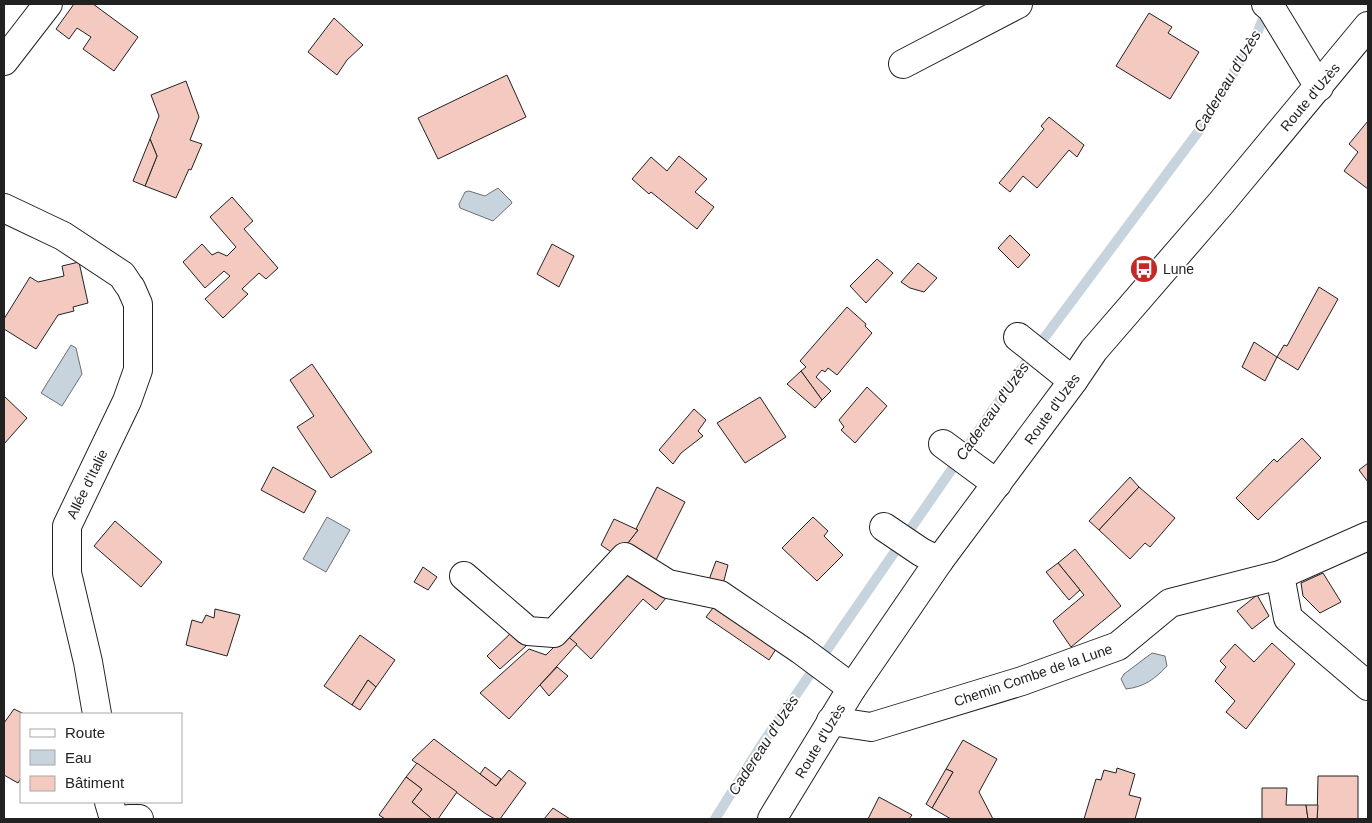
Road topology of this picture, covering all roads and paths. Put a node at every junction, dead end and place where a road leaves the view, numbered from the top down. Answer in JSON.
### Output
{"nodes":[{"id":1,"x":48,"y":4,"type":"edge"},
{"id":2,"x":1018,"y":4,"type":"edge"},
{"id":3,"x":1269,"y":6,"type":"edge"},
{"id":4,"x":1368,"y":26,"type":"edge"},
{"id":5,"x":4,"y":61,"type":"edge"},
{"id":6,"x":903,"y":64,"type":"dead end"},
{"id":7,"x":1319,"y":87,"type":"junction"},
{"id":8,"x":4,"y":208,"type":"edge"},
{"id":9,"x":1018,"y":337,"type":"dead end"},
{"id":10,"x":1074,"y":381,"type":"junction"},
{"id":11,"x":943,"y":444,"type":"dead end"},
{"id":12,"x":986,"y":476,"type":"junction"},
{"id":13,"x":884,"y":527,"type":"dead end"},
{"id":14,"x":1368,"y":536,"type":"edge"},
{"id":15,"x":930,"y":557,"type":"junction"},
{"id":16,"x":1280,"y":575,"type":"junction"},
{"id":17,"x":464,"y":576,"type":"dead end"},
{"id":18,"x":844,"y":682,"type":"junction"},
{"id":19,"x":1368,"y":686,"type":"edge"},
{"id":20,"x":97,"y":713,"type":"edge"},
{"id":21,"x":831,"y":721,"type":"junction"},
{"id":22,"x":109,"y":803,"type":"edge"},
{"id":23,"x":114,"y":819,"type":"edge"},
{"id":24,"x":129,"y":819,"type":"edge"},
{"id":25,"x":139,"y":819,"type":"edge"},
{"id":26,"x":772,"y":819,"type":"edge"}],
"edges":[{"from":1,"to":5,"type":"street"},
{"from":2,"to":6,"type":"street"},
{"from":3,"to":7,"type":"street"},
{"from":4,"to":7,"type":"street","name":"Route d'Uzès"},
{"from":7,"to":10,"type":"street","name":"Route d'Uzès"},
{"from":8,"to":20,"type":"street","name":"Allée d'Italie"},
{"from":9,"to":10,"type":"street"},
{"from":10,"to":12,"type":"street","name":"Route d'Uzès"},
{"from":11,"to":12,"type":"street"},
{"from":12,"to":15,"type":"street","name":"Route d'Uzès"},
{"from":13,"to":15,"type":"street"},
{"from":14,"to":16,"type":"street","name":"Chemin Combe de la Lune"},
{"from":15,"to":18,"type":"street","name":"Route d'Uzès"},
{"from":16,"to":19,"type":"street"},
{"from":16,"to":21,"type":"street","name":"Chemin Combe de la Lune"},
{"from":17,"to":18,"type":"street"},
{"from":18,"to":21,"type":"street","name":"Route d'Uzès"},
{"from":21,"to":26,"type":"street","name":"Route d'Uzès"},
{"from":22,"to":23,"type":"street"},
{"from":24,"to":25,"type":"street"}]}
